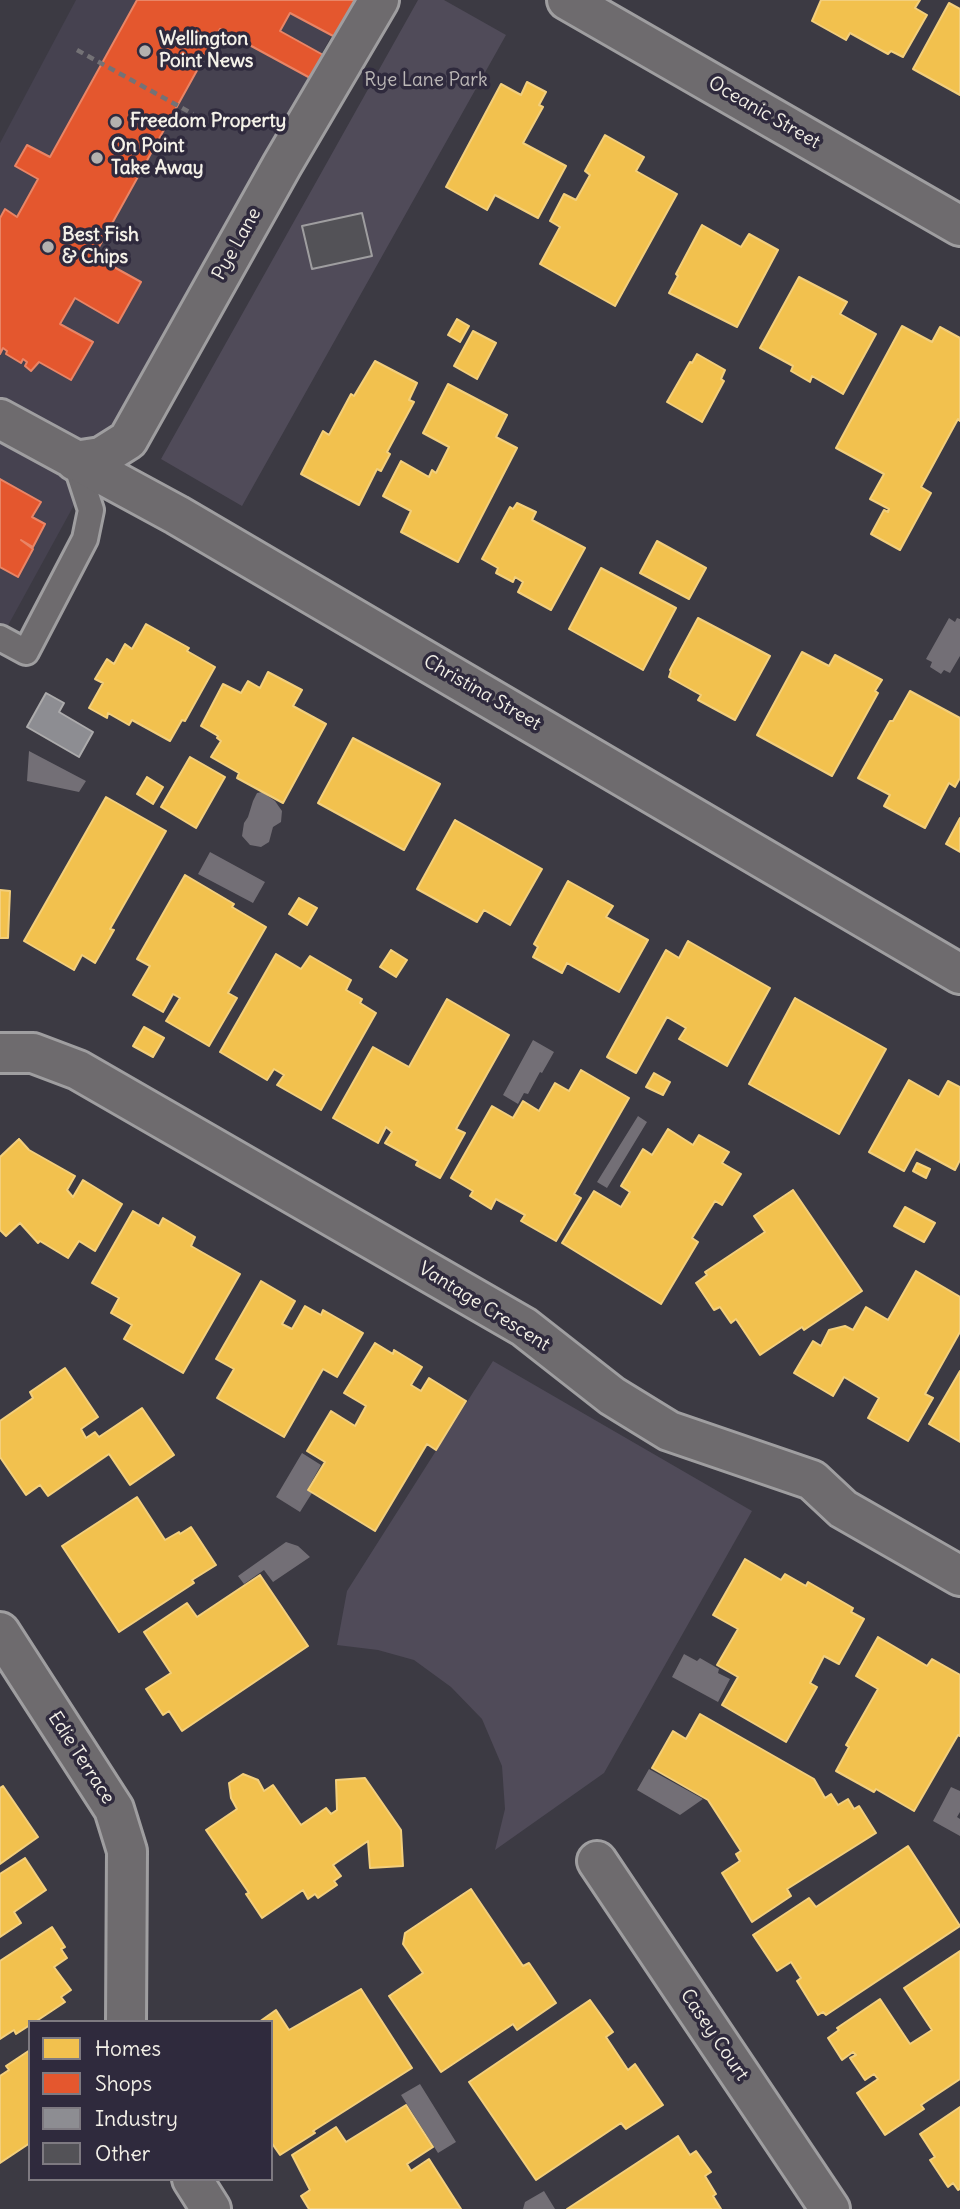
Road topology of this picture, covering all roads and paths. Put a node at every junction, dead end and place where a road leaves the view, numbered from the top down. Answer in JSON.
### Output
{"nodes":[{"id":1,"x":379,"y":0,"type":"edge"},
{"id":2,"x":567,"y":0,"type":"edge"},
{"id":3,"x":77,"y":50,"type":"dead end"},
{"id":4,"x":193,"y":114,"type":"dead end"},
{"id":5,"x":960,"y":226,"type":"edge"},
{"id":6,"x":0,"y":419,"type":"edge"},
{"id":7,"x":75,"y":461,"type":"junction"},
{"id":8,"x":0,"y":638,"type":"edge"},
{"id":9,"x":960,"y":974,"type":"edge"},
{"id":10,"x":0,"y":1054,"type":"edge"},
{"id":11,"x":960,"y":1576,"type":"edge"},
{"id":12,"x":0,"y":1632,"type":"edge"},
{"id":13,"x":597,"y":1861,"type":"dead end"},
{"id":14,"x":126,"y":2020,"type":"edge"},
{"id":15,"x":193,"y":2181,"type":"edge"},
{"id":16,"x":211,"y":2209,"type":"edge"},
{"id":17,"x":830,"y":2209,"type":"edge"}],
"edges":[{"from":1,"to":7,"type":"street","name":"Pye Lane"},
{"from":2,"to":5,"type":"street","name":"Oceanic Street"},
{"from":3,"to":4,"type":"path"},
{"from":6,"to":7,"type":"street","name":"Christina Street"},
{"from":7,"to":8,"type":"lane"},
{"from":7,"to":9,"type":"street","name":"Christina Street"},
{"from":10,"to":11,"type":"street","name":"Vantage Crescent"},
{"from":12,"to":14,"type":"street","name":"Edie Terrace"},
{"from":13,"to":17,"type":"street","name":"Casey Court"},
{"from":15,"to":16,"type":"street"}]}
